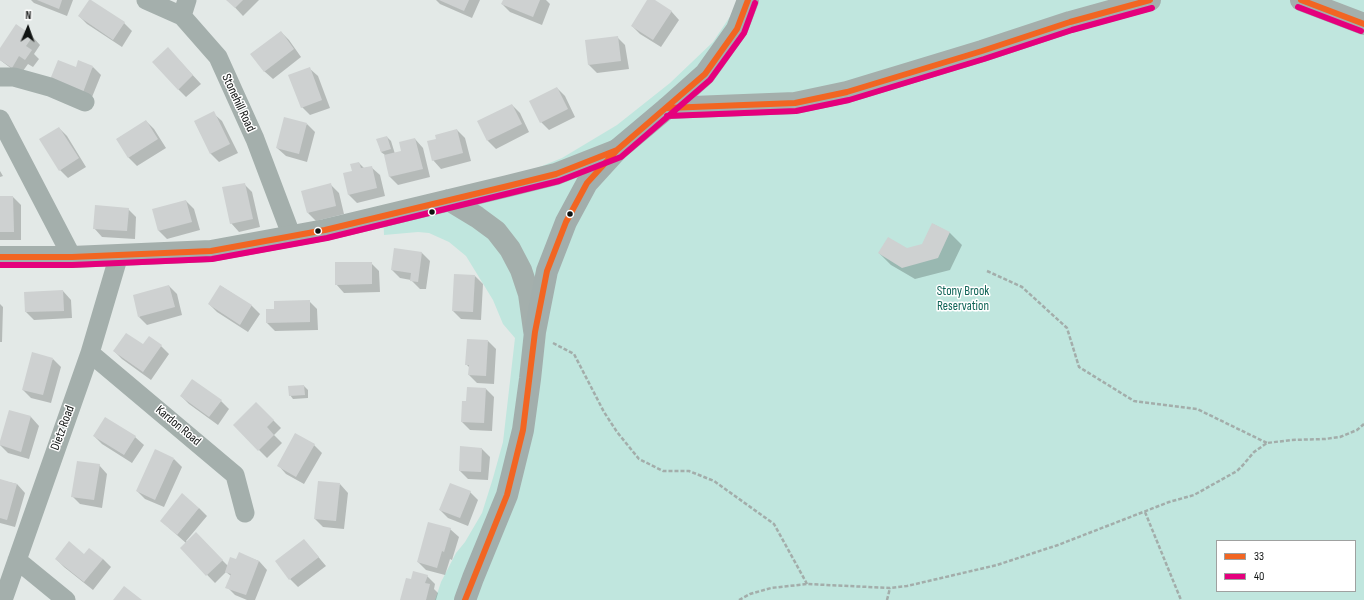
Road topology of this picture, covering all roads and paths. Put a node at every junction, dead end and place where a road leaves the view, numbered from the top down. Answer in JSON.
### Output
{"nodes":[{"id":1,"x":146,"y":0,"type":"edge"},
{"id":2,"x":748,"y":0,"type":"edge"},
{"id":3,"x":1150,"y":0,"type":"edge"},
{"id":4,"x":1301,"y":0,"type":"edge"},
{"id":5,"x":1346,"y":0,"type":"edge"},
{"id":6,"x":185,"y":8,"type":"edge"},
{"id":7,"x":1361,"y":23,"type":"edge"},
{"id":8,"x":0,"y":77,"type":"edge"},
{"id":9,"x":85,"y":102,"type":"dead end"},
{"id":10,"x":667,"y":108,"type":"junction"},
{"id":11,"x":0,"y":119,"type":"edge"},
{"id":12,"x":617,"y":150,"type":"junction"},
{"id":13,"x":449,"y":200,"type":"junction"},
{"id":14,"x":292,"y":237,"type":"junction"},
{"id":15,"x":119,"y":255,"type":"junction"},
{"id":16,"x":0,"y":257,"type":"edge"},
{"id":17,"x":72,"y":257,"type":"junction"},
{"id":18,"x":987,"y":272,"type":"dead end"},
{"id":19,"x":535,"y":332,"type":"junction"},
{"id":20,"x":90,"y":353,"type":"junction"},
{"id":21,"x":1364,"y":424,"type":"edge"},
{"id":22,"x":1268,"y":443,"type":"junction"},
{"id":23,"x":1145,"y":512,"type":"junction"},
{"id":24,"x":245,"y":513,"type":"dead end"},
{"id":25,"x":17,"y":560,"type":"junction"},
{"id":26,"x":807,"y":584,"type":"junction"},
{"id":27,"x":890,"y":588,"type":"junction"},
{"id":28,"x":2,"y":600,"type":"edge"},
{"id":29,"x":66,"y":600,"type":"edge"},
{"id":30,"x":466,"y":600,"type":"edge"},
{"id":31,"x":739,"y":600,"type":"edge"},
{"id":32,"x":887,"y":600,"type":"edge"},
{"id":33,"x":1181,"y":600,"type":"edge"}],
"edges":[{"from":1,"to":6,"type":"street","name":"Stonehill Road"},
{"from":2,"to":10,"type":"main road"},
{"from":3,"to":10,"type":"street"},
{"from":4,"to":7,"type":"street"},
{"from":5,"to":7,"type":"street"},
{"from":6,"to":14,"type":"street","name":"Stonehill Road"},
{"from":8,"to":9,"type":"street"},
{"from":10,"to":12,"type":"main road"},
{"from":11,"to":17,"type":"street"},
{"from":12,"to":13,"type":"street"},
{"from":12,"to":19,"type":"main road"},
{"from":13,"to":14,"type":"street"},
{"from":13,"to":19,"type":"street"},
{"from":14,"to":15,"type":"street"},
{"from":15,"to":17,"type":"street"},
{"from":15,"to":20,"type":"street","name":"Dietz Road"},
{"from":16,"to":17,"type":"street"},
{"from":18,"to":22,"type":"path"},
{"from":19,"to":26,"type":"path"},
{"from":19,"to":30,"type":"main road"},
{"from":20,"to":24,"type":"street","name":"Kardon Road"},
{"from":20,"to":25,"type":"street","name":"Dietz Road"},
{"from":21,"to":22,"type":"path"},
{"from":22,"to":23,"type":"path"},
{"from":23,"to":27,"type":"path"},
{"from":23,"to":33,"type":"path"},
{"from":25,"to":28,"type":"street","name":"Dietz Road"},
{"from":25,"to":29,"type":"street"},
{"from":26,"to":27,"type":"path"},
{"from":26,"to":31,"type":"path"},
{"from":27,"to":32,"type":"path"}]}
